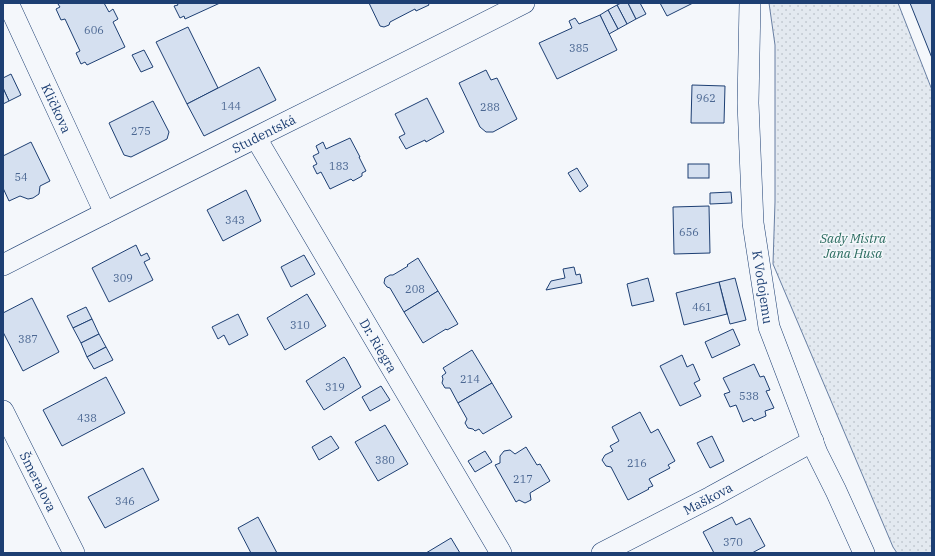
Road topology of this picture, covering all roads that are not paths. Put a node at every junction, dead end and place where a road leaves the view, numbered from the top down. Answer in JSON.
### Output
{"nodes":[{"id":1,"x":8,"y":3,"type":"edge"},
{"id":2,"x":524,"y":3,"type":"edge"},
{"id":3,"x":750,"y":3,"type":"edge"},
{"id":4,"x":256,"y":138,"type":"junction"},
{"id":5,"x":105,"y":213,"type":"junction"},
{"id":6,"x":3,"y":266,"type":"edge"},
{"id":7,"x":3,"y":411,"type":"edge"},
{"id":8,"x":813,"y":441,"type":"junction"},
{"id":9,"x":74,"y":553,"type":"edge"},
{"id":10,"x":501,"y":553,"type":"edge"},
{"id":11,"x":602,"y":553,"type":"edge"},
{"id":12,"x":864,"y":553,"type":"edge"}],
"edges":[{"from":1,"to":5,"type":"street","name":"Kličkova"},
{"from":2,"to":4,"type":"street","name":"Studentská"},
{"from":3,"to":8,"type":"street","name":"K Vodojemu"},
{"from":4,"to":5,"type":"street","name":"Studentská"},
{"from":4,"to":10,"type":"street","name":"Dr. Riegra"},
{"from":5,"to":6,"type":"street","name":"Studentská"},
{"from":7,"to":9,"type":"street","name":"Šmeralova"},
{"from":8,"to":11,"type":"street","name":"Maškova"},
{"from":8,"to":12,"type":"street","name":"K Vodojemu"}]}
